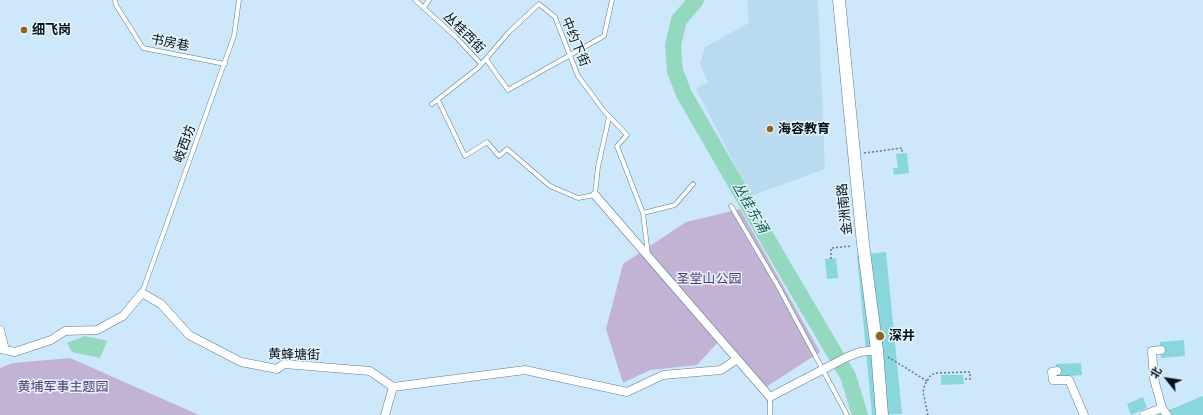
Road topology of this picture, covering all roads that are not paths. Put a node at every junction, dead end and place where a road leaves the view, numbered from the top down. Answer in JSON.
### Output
{"nodes":[{"id":1,"x":115,"y":0,"type":"edge"},
{"id":2,"x":239,"y":0,"type":"edge"},
{"id":3,"x":416,"y":0,"type":"edge"},
{"id":4,"x":429,"y":0,"type":"edge"},
{"id":5,"x":612,"y":0,"type":"edge"},
{"id":6,"x":838,"y":0,"type":"edge"},
{"id":7,"x":424,"y":7,"type":"junction"},
{"id":8,"x":570,"y":55,"type":"junction"},
{"id":9,"x":486,"y":59,"type":"junction"},
{"id":10,"x":225,"y":64,"type":"junction"},
{"id":11,"x":481,"y":64,"type":"junction"},
{"id":12,"x":438,"y":100,"type":"junction"},
{"id":13,"x":432,"y":104,"type":"dead end"},
{"id":14,"x":609,"y":117,"type":"junction"},
{"id":15,"x":693,"y":184,"type":"dead end"},
{"id":16,"x":595,"y":195,"type":"junction"},
{"id":17,"x":732,"y":206,"type":"dead end"},
{"id":18,"x":644,"y":213,"type":"junction"},
{"id":19,"x":648,"y":256,"type":"junction"},
{"id":20,"x":142,"y":293,"type":"junction"},
{"id":21,"x":0,"y":330,"type":"edge"},
{"id":22,"x":3,"y":350,"type":"edge"},
{"id":23,"x":877,"y":350,"type":"junction"},
{"id":24,"x":1161,"y":350,"type":"dead end"},
{"id":25,"x":737,"y":359,"type":"junction"},
{"id":26,"x":823,"y":369,"type":"junction"},
{"id":27,"x":1057,"y":371,"type":"dead end"},
{"id":28,"x":393,"y":387,"type":"junction"},
{"id":29,"x":770,"y":397,"type":"junction"},
{"id":30,"x":1162,"y":408,"type":"junction"},
{"id":31,"x":385,"y":415,"type":"edge"},
{"id":32,"x":770,"y":415,"type":"edge"},
{"id":33,"x":847,"y":415,"type":"edge"},
{"id":34,"x":882,"y":415,"type":"edge"},
{"id":35,"x":1084,"y":415,"type":"edge"},
{"id":36,"x":1144,"y":415,"type":"edge"},
{"id":37,"x":1167,"y":415,"type":"edge"}],
"edges":[{"from":1,"to":10,"type":"lane","name":"书房巷"},
{"from":2,"to":10,"type":"lane","name":"岐西坊"},
{"from":3,"to":7,"type":"lane","name":"丛桂西街"},
{"from":4,"to":7,"type":"lane"},
{"from":5,"to":8,"type":"lane"},
{"from":6,"to":23,"type":"main road","name":"金洲南路"},
{"from":7,"to":11,"type":"lane","name":"丛桂西街"},
{"from":8,"to":9,"type":"lane"},
{"from":8,"to":9,"type":"lane","name":"中约下街"},
{"from":8,"to":14,"type":"lane","name":"中约下街"},
{"from":9,"to":11,"type":"lane","name":"中约下街"},
{"from":10,"to":20,"type":"lane","name":"岐西坊"},
{"from":11,"to":12,"type":"lane","name":"中约下街"},
{"from":12,"to":13,"type":"lane","name":"中约下街"},
{"from":12,"to":16,"type":"lane"},
{"from":14,"to":16,"type":"lane"},
{"from":14,"to":18,"type":"lane","name":"中约下街"},
{"from":15,"to":18,"type":"lane"},
{"from":16,"to":19,"type":"street"},
{"from":17,"to":26,"type":"lane"},
{"from":18,"to":19,"type":"lane"},
{"from":19,"to":25,"type":"street"},
{"from":20,"to":22,"type":"street"},
{"from":20,"to":28,"type":"street","name":"黄蜂塘街"},
{"from":21,"to":22,"type":"street"},
{"from":23,"to":26,"type":"street"},
{"from":23,"to":34,"type":"main road","name":"金洲南路"},
{"from":24,"to":30,"type":"street"},
{"from":25,"to":28,"type":"street"},
{"from":25,"to":29,"type":"street"},
{"from":26,"to":29,"type":"street"},
{"from":26,"to":33,"type":"lane"},
{"from":27,"to":35,"type":"street"},
{"from":28,"to":31,"type":"street"},
{"from":29,"to":32,"type":"lane"},
{"from":30,"to":36,"type":"street"},
{"from":30,"to":37,"type":"street"}]}
